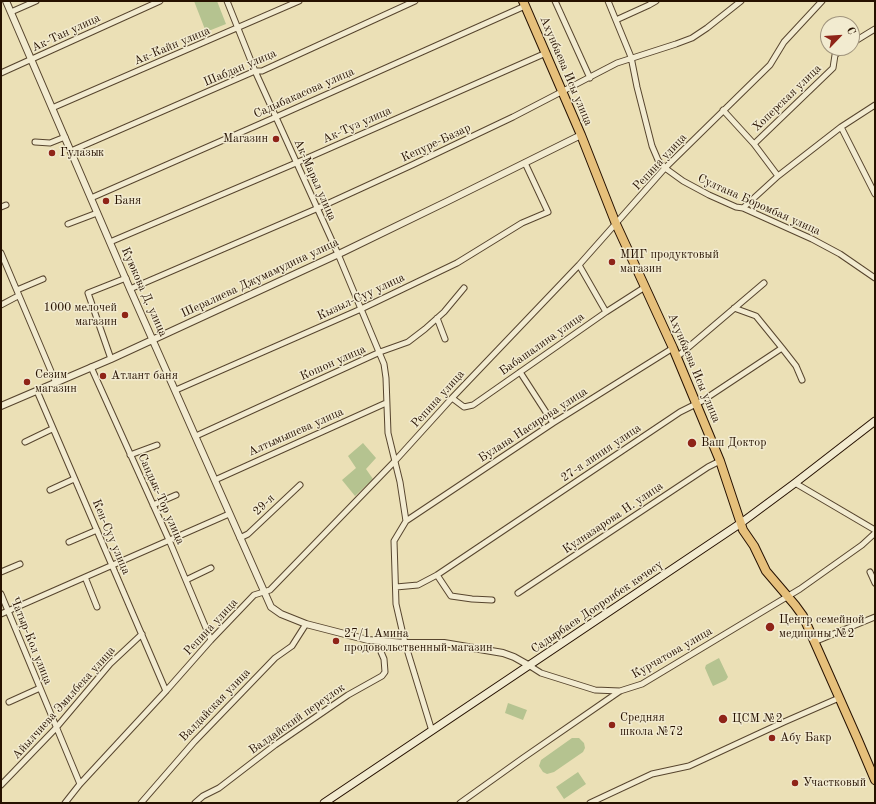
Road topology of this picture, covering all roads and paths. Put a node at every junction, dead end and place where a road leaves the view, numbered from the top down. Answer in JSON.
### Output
{"nodes":[{"id":1,"x":6,"y":1,"type":"edge"},
{"id":2,"x":36,"y":1,"type":"edge"},
{"id":3,"x":160,"y":1,"type":"edge"},
{"id":4,"x":226,"y":1,"type":"edge"},
{"id":5,"x":300,"y":1,"type":"edge"},
{"id":6,"x":415,"y":1,"type":"edge"},
{"id":7,"x":555,"y":1,"type":"edge"},
{"id":8,"x":608,"y":1,"type":"edge"},
{"id":9,"x":656,"y":1,"type":"edge"},
{"id":10,"x":741,"y":1,"type":"edge"},
{"id":11,"x":822,"y":1,"type":"edge"},
{"id":12,"x":524,"y":3,"type":"edge"},
{"id":13,"x":11,"y":12,"type":"junction"},
{"id":14,"x":616,"y":20,"type":"junction"},
{"id":15,"x":237,"y":29,"type":"junction"},
{"id":16,"x":875,"y":29,"type":"edge"},
{"id":17,"x":860,"y":38,"type":"edge"},
{"id":18,"x":546,"y":53,"type":"junction"},
{"id":19,"x":835,"y":56,"type":"edge"},
{"id":20,"x":632,"y":57,"type":"junction"},
{"id":21,"x":32,"y":60,"type":"junction"},
{"id":22,"x":255,"y":72,"type":"junction"},
{"id":23,"x":1,"y":73,"type":"edge"},
{"id":24,"x":590,"y":78,"type":"junction"},
{"id":25,"x":563,"y":92,"type":"junction"},
{"id":26,"x":875,"y":105,"type":"edge"},
{"id":27,"x":52,"y":108,"type":"junction"},
{"id":28,"x":724,"y":110,"type":"junction"},
{"id":29,"x":276,"y":117,"type":"junction"},
{"id":30,"x":841,"y":126,"type":"junction"},
{"id":31,"x":581,"y":136,"type":"junction"},
{"id":32,"x":65,"y":137,"type":"junction"},
{"id":33,"x":35,"y":142,"type":"dead end"},
{"id":34,"x":754,"y":144,"type":"junction"},
{"id":35,"x":71,"y":152,"type":"junction"},
{"id":36,"x":296,"y":163,"type":"junction"},
{"id":37,"x":525,"y":163,"type":"junction"},
{"id":38,"x":665,"y":168,"type":"junction"},
{"id":39,"x":778,"y":176,"type":"junction"},
{"id":40,"x":872,"y":183,"type":"edge"},
{"id":41,"x":875,"y":194,"type":"edge"},
{"id":42,"x":90,"y":198,"type":"junction"},
{"id":43,"x":743,"y":208,"type":"junction"},
{"id":44,"x":316,"y":209,"type":"junction"},
{"id":45,"x":97,"y":213,"type":"junction"},
{"id":46,"x":68,"y":224,"type":"dead end"},
{"id":47,"x":616,"y":224,"type":"junction"},
{"id":48,"x":110,"y":242,"type":"junction"},
{"id":49,"x":1,"y":253,"type":"edge"},
{"id":50,"x":338,"y":254,"type":"junction"},
{"id":51,"x":579,"y":265,"type":"junction"},
{"id":52,"x":126,"y":278,"type":"junction"},
{"id":53,"x":875,"y":278,"type":"edge"},
{"id":54,"x":43,"y":279,"type":"dead end"},
{"id":55,"x":764,"y":283,"type":"dead end"},
{"id":56,"x":464,"y":288,"type":"dead end"},
{"id":57,"x":645,"y":288,"type":"junction"},
{"id":58,"x":130,"y":289,"type":"junction"},
{"id":59,"x":17,"y":290,"type":"junction"},
{"id":60,"x":18,"y":296,"type":"junction"},
{"id":61,"x":1,"y":305,"type":"edge"},
{"id":62,"x":734,"y":308,"type":"junction"},
{"id":63,"x":361,"y":309,"type":"junction"},
{"id":64,"x":606,"y":312,"type":"junction"},
{"id":65,"x":437,"y":318,"type":"junction"},
{"id":66,"x":445,"y":339,"type":"dead end"},
{"id":67,"x":153,"y":340,"type":"junction"},
{"id":68,"x":673,"y":348,"type":"junction"},
{"id":69,"x":782,"y":348,"type":"junction"},
{"id":70,"x":380,"y":352,"type":"junction"},
{"id":71,"x":677,"y":357,"type":"junction"},
{"id":72,"x":111,"y":359,"type":"junction"},
{"id":73,"x":91,"y":367,"type":"junction"},
{"id":74,"x":520,"y":372,"type":"junction"},
{"id":75,"x":802,"y":380,"type":"dead end"},
{"id":76,"x":56,"y":383,"type":"junction"},
{"id":77,"x":176,"y":390,"type":"junction"},
{"id":78,"x":37,"y":392,"type":"junction"},
{"id":79,"x":452,"y":398,"type":"junction"},
{"id":80,"x":386,"y":403,"type":"junction"},
{"id":81,"x":696,"y":404,"type":"junction"},
{"id":82,"x":1,"y":406,"type":"edge"},
{"id":83,"x":875,"y":421,"type":"edge"},
{"id":84,"x":553,"y":423,"type":"junction"},
{"id":85,"x":52,"y":429,"type":"junction"},
{"id":86,"x":196,"y":436,"type":"junction"},
{"id":87,"x":25,"y":442,"type":"dead end"},
{"id":88,"x":157,"y":445,"type":"dead end"},
{"id":89,"x":130,"y":455,"type":"junction"},
{"id":90,"x":720,"y":461,"type":"junction"},
{"id":91,"x":394,"y":462,"type":"junction"},
{"id":92,"x":74,"y":479,"type":"junction"},
{"id":93,"x":215,"y":480,"type":"junction"},
{"id":94,"x":795,"y":483,"type":"junction"},
{"id":95,"x":300,"y":485,"type":"dead end"},
{"id":96,"x":50,"y":490,"type":"dead end"},
{"id":97,"x":176,"y":495,"type":"dead end"},
{"id":98,"x":153,"y":505,"type":"junction"},
{"id":99,"x":229,"y":514,"type":"junction"},
{"id":100,"x":406,"y":521,"type":"junction"},
{"id":101,"x":741,"y":523,"type":"junction"},
{"id":102,"x":97,"y":530,"type":"junction"},
{"id":103,"x":875,"y":532,"type":"edge"},
{"id":104,"x":240,"y":538,"type":"junction"},
{"id":105,"x":169,"y":540,"type":"junction"},
{"id":106,"x":69,"y":542,"type":"dead end"},
{"id":107,"x":20,"y":564,"type":"dead end"},
{"id":108,"x":112,"y":565,"type":"junction"},
{"id":109,"x":211,"y":568,"type":"dead end"},
{"id":110,"x":1,"y":572,"type":"edge"},
{"id":111,"x":870,"y":572,"type":"dead end"},
{"id":112,"x":437,"y":574,"type":"junction"},
{"id":113,"x":85,"y":578,"type":"junction"},
{"id":114,"x":186,"y":580,"type":"junction"},
{"id":115,"x":875,"y":583,"type":"edge"},
{"id":116,"x":396,"y":587,"type":"junction"},
{"id":117,"x":264,"y":592,"type":"junction"},
{"id":118,"x":518,"y":593,"type":"dead end"},
{"id":119,"x":1,"y":594,"type":"edge"},
{"id":120,"x":787,"y":596,"type":"junction"},
{"id":121,"x":492,"y":600,"type":"dead end"},
{"id":122,"x":97,"y":607,"type":"dead end"},
{"id":123,"x":8,"y":611,"type":"junction"},
{"id":124,"x":1,"y":614,"type":"edge"},
{"id":125,"x":875,"y":616,"type":"edge"},
{"id":126,"x":306,"y":624,"type":"junction"},
{"id":127,"x":142,"y":634,"type":"junction"},
{"id":128,"x":211,"y":640,"type":"junction"},
{"id":129,"x":384,"y":642,"type":"junction"},
{"id":130,"x":814,"y":642,"type":"junction"},
{"id":131,"x":406,"y":643,"type":"junction"},
{"id":132,"x":530,"y":666,"type":"junction"},
{"id":133,"x":40,"y":688,"type":"junction"},
{"id":134,"x":166,"y":691,"type":"junction"},
{"id":135,"x":620,"y":691,"type":"junction"},
{"id":136,"x":840,"y":698,"type":"junction"},
{"id":137,"x":9,"y":702,"type":"dead end"},
{"id":138,"x":56,"y":728,"type":"junction"},
{"id":139,"x":432,"y":731,"type":"junction"},
{"id":140,"x":875,"y":780,"type":"edge"},
{"id":141,"x":80,"y":784,"type":"junction"},
{"id":142,"x":1,"y":785,"type":"edge"},
{"id":143,"x":65,"y":803,"type":"edge"},
{"id":144,"x":141,"y":803,"type":"edge"},
{"id":145,"x":195,"y":803,"type":"edge"},
{"id":146,"x":324,"y":803,"type":"edge"},
{"id":147,"x":460,"y":803,"type":"edge"},
{"id":148,"x":590,"y":803,"type":"edge"}],
"edges":[{"from":1,"to":13,"type":"street","name":"Куюкова Д. улица"},
{"from":2,"to":13,"type":"street"},
{"from":3,"to":21,"type":"street","name":"Ак-Тан улица"},
{"from":4,"to":15,"type":"street","name":"Ак-Марал улица"},
{"from":5,"to":15,"type":"street","name":"Ак-Кайн улица"},
{"from":6,"to":22,"type":"street","name":"Шабдан улица"},
{"from":7,"to":24,"type":"street"},
{"from":8,"to":14,"type":"street","name":"Султана Боромбая улица"},
{"from":9,"to":14,"type":"street"},
{"from":10,"to":20,"type":"street","name":"Кепуре-Базар"},
{"from":11,"to":28,"type":"street","name":"Репина улица"},
{"from":12,"to":18,"type":"main road","name":"Ахунбаева Исы улица"},
{"from":12,"to":29,"type":"street","name":"Садыбакасова улица"},
{"from":13,"to":21,"type":"street","name":"Куюкова Д. улица"},
{"from":14,"to":20,"type":"street","name":"Султана Боромбая улица"},
{"from":15,"to":22,"type":"street","name":"Ак-Марал улица"},
{"from":15,"to":27,"type":"street","name":"Ак-Кайн улица"},
{"from":16,"to":17,"type":"street"},
{"from":18,"to":25,"type":"main road","name":"Ахунбаева Исы улица"},
{"from":18,"to":36,"type":"street","name":"Ак-Туз улица"},
{"from":19,"to":34,"type":"street","name":"Хоперская улица"},
{"from":20,"to":24,"type":"street","name":"Кепуре-Базар"},
{"from":20,"to":38,"type":"street","name":"Султана Боромбая улица"},
{"from":21,"to":23,"type":"street","name":"Ак-Тан улица"},
{"from":21,"to":27,"type":"street","name":"Куюкова Д. улица"},
{"from":22,"to":29,"type":"street","name":"Ак-Марал улица"},
{"from":22,"to":35,"type":"street","name":"Шабдан улица"},
{"from":24,"to":25,"type":"street","name":"Кепуре-Базар"},
{"from":25,"to":31,"type":"main road","name":"Ахунбаева Исы улица"},
{"from":25,"to":44,"type":"street","name":"Кепуре-Базар"},
{"from":26,"to":30,"type":"street"},
{"from":27,"to":32,"type":"street","name":"Куюкова Д. улица"},
{"from":28,"to":34,"type":"street","name":"Хоперская улица"},
{"from":28,"to":38,"type":"street","name":"Репина улица"},
{"from":29,"to":36,"type":"street","name":"Ак-Марал улица"},
{"from":29,"to":42,"type":"street","name":"Садыбакасова улица"},
{"from":30,"to":39,"type":"street"},
{"from":30,"to":40,"type":"street"},
{"from":31,"to":37,"type":"street","name":"Шералиева Джумамудина улица"},
{"from":31,"to":47,"type":"main road","name":"Ахунбаева Исы улица"},
{"from":32,"to":33,"type":"street"},
{"from":32,"to":35,"type":"street","name":"Куюкова Д. улица"},
{"from":34,"to":39,"type":"street","name":"Хоперская улица"},
{"from":35,"to":42,"type":"street","name":"Куюкова Д. улица"},
{"from":36,"to":44,"type":"street","name":"Ак-Марал улица"},
{"from":36,"to":48,"type":"street","name":"Ак-Туз улица"},
{"from":37,"to":50,"type":"street","name":"Шералиева Джумамудина улица"},
{"from":37,"to":63,"type":"street","name":"Кызыл-Суу улица"},
{"from":38,"to":43,"type":"street","name":"Султана Боромбая улица"},
{"from":38,"to":47,"type":"street","name":"Репина улица"},
{"from":39,"to":43,"type":"street"},
{"from":40,"to":41,"type":"street"},
{"from":42,"to":45,"type":"street","name":"Куюкова Д. улица"},
{"from":43,"to":53,"type":"street","name":"Султана Боромбая улица"},
{"from":44,"to":50,"type":"street","name":"Ак-Марал улица"},
{"from":44,"to":58,"type":"street","name":"Кепуре-Базар"},
{"from":45,"to":46,"type":"street"},
{"from":45,"to":48,"type":"street","name":"Куюкова Д. улица"},
{"from":47,"to":51,"type":"street","name":"Репина улица"},
{"from":47,"to":57,"type":"main road","name":"Ахунбаева Исы улица"},
{"from":48,"to":52,"type":"street","name":"Куюкова Д. улица"},
{"from":49,"to":59,"type":"street"},
{"from":50,"to":63,"type":"street","name":"Ак-Марал улица"},
{"from":50,"to":67,"type":"street","name":"Шералиева Джумамудина улица"},
{"from":51,"to":64,"type":"street"},
{"from":51,"to":79,"type":"street","name":"Репина улица"},
{"from":52,"to":58,"type":"street","name":"Куюкова Д. улица"},
{"from":52,"to":72,"type":"street"},
{"from":54,"to":59,"type":"street"},
{"from":55,"to":62,"type":"street"},
{"from":56,"to":65,"type":"street","name":"Кошон улица"},
{"from":57,"to":64,"type":"street","name":"Бабашалина улица"},
{"from":57,"to":68,"type":"main road","name":"Ахунбаева Исы улица"},
{"from":58,"to":67,"type":"street","name":"Куюкова Д. улица"},
{"from":59,"to":60,"type":"street"},
{"from":60,"to":61,"type":"street"},
{"from":60,"to":76,"type":"street"},
{"from":62,"to":69,"type":"street"},
{"from":62,"to":71,"type":"street"},
{"from":63,"to":70,"type":"street","name":"Ак-Марал улица"},
{"from":63,"to":77,"type":"street","name":"Кызыл-Суу улица"},
{"from":64,"to":74,"type":"street","name":"Бабашалина улица"},
{"from":65,"to":66,"type":"street"},
{"from":65,"to":70,"type":"street","name":"Кошон улица"},
{"from":67,"to":72,"type":"street","name":"Шералиева Джумамудина улица"},
{"from":67,"to":77,"type":"street","name":"Куюкова Д. улица"},
{"from":68,"to":71,"type":"main road","name":"Ахунбаева Исы улица"},
{"from":68,"to":84,"type":"street","name":"Булана Насирова улица"},
{"from":69,"to":75,"type":"street"},
{"from":69,"to":81,"type":"street","name":"27-я линия улица"},
{"from":70,"to":80,"type":"street","name":"Ак-Марал улица"},
{"from":70,"to":86,"type":"street","name":"Кошон улица"},
{"from":71,"to":81,"type":"main road","name":"Ахунбаева Исы улица"},
{"from":72,"to":73,"type":"street","name":"Шералиева Джумамудина улица"},
{"from":73,"to":76,"type":"street","name":"Шералиева Джумамудина улица"},
{"from":73,"to":89,"type":"street","name":"Сандык-Тор улица"},
{"from":74,"to":79,"type":"street","name":"Бабашалина улица"},
{"from":74,"to":84,"type":"street"},
{"from":76,"to":78,"type":"street","name":"Шералиева Джумамудина улица"},
{"from":77,"to":86,"type":"street","name":"Куюкова Д. улица"},
{"from":78,"to":82,"type":"street","name":"Шералиева Джумамудина улица"},
{"from":78,"to":85,"type":"street","name":"Кен-Суу улица"},
{"from":79,"to":91,"type":"street","name":"Репина улица"},
{"from":80,"to":91,"type":"street","name":"Ак-Марал улица"},
{"from":80,"to":93,"type":"street","name":"Алтымышева улица"},
{"from":81,"to":90,"type":"main road","name":"Ахунбаева Исы улица"},
{"from":81,"to":112,"type":"street","name":"27-я линия улица"},
{"from":83,"to":94,"type":"main road","name":"Садырбаев Дооронбек көчөсү"},
{"from":84,"to":100,"type":"street","name":"Булана Насирова улица"},
{"from":85,"to":87,"type":"street"},
{"from":85,"to":92,"type":"street","name":"Кен-Суу улица"},
{"from":86,"to":93,"type":"street","name":"Куюкова Д. улица"},
{"from":88,"to":89,"type":"street"},
{"from":89,"to":98,"type":"street","name":"Сандык-Тор улица"},
{"from":90,"to":101,"type":"main road","name":"Ахунбаева Исы улица"},
{"from":90,"to":118,"type":"street","name":"Кулназарова Н. улица"},
{"from":91,"to":100,"type":"street"},
{"from":91,"to":117,"type":"street","name":"Репина улица"},
{"from":92,"to":96,"type":"street"},
{"from":92,"to":102,"type":"street","name":"Кен-Суу улица"},
{"from":93,"to":99,"type":"street","name":"Куюкова Д. улица"},
{"from":94,"to":101,"type":"main road","name":"Садырбаев Дооронбек көчөсү"},
{"from":94,"to":103,"type":"street"},
{"from":95,"to":104,"type":"street","name":"29-я"},
{"from":97,"to":98,"type":"street"},
{"from":98,"to":105,"type":"street","name":"Сандык-Тор улица"},
{"from":99,"to":104,"type":"street","name":"Куюкова Д. улица"},
{"from":99,"to":105,"type":"street"},
{"from":100,"to":116,"type":"street"},
{"from":101,"to":120,"type":"main road","name":"Ахунбаева Исы улица"},
{"from":101,"to":132,"type":"main road","name":"Садырбаев Дооронбек көчөсү"},
{"from":102,"to":106,"type":"street"},
{"from":102,"to":108,"type":"street","name":"Кен-Суу улица"},
{"from":103,"to":120,"type":"street","name":"Курчатова улица"},
{"from":104,"to":117,"type":"street","name":"Куюкова Д. улица"},
{"from":105,"to":108,"type":"street"},
{"from":105,"to":114,"type":"street","name":"Сандык-Тор улица"},
{"from":107,"to":110,"type":"street"},
{"from":108,"to":113,"type":"street"},
{"from":108,"to":127,"type":"street","name":"Кен-Суу улица"},
{"from":109,"to":114,"type":"street"},
{"from":111,"to":115,"type":"street"},
{"from":112,"to":116,"type":"street","name":"27-я линия улица"},
{"from":112,"to":121,"type":"street"},
{"from":113,"to":122,"type":"street"},
{"from":113,"to":123,"type":"street"},
{"from":114,"to":128,"type":"street","name":"Сандык-Тор улица"},
{"from":116,"to":131,"type":"street"},
{"from":117,"to":126,"type":"street"},
{"from":117,"to":128,"type":"street","name":"Репина улица"},
{"from":119,"to":123,"type":"street","name":"Чатыр-Кол улица"},
{"from":120,"to":130,"type":"main road","name":"Ахунбаева Исы улица"},
{"from":120,"to":135,"type":"street","name":"Курчатова улица"},
{"from":123,"to":124,"type":"street"},
{"from":123,"to":133,"type":"street","name":"Чатыр-Кол улица"},
{"from":125,"to":130,"type":"street"},
{"from":126,"to":129,"type":"street"},
{"from":126,"to":144,"type":"street","name":"Валдайская улица"},
{"from":127,"to":134,"type":"street","name":"Кен-Суу улица"},
{"from":127,"to":138,"type":"street","name":"Айылчиева Эмилбека улица"},
{"from":128,"to":134,"type":"street","name":"Репина улица"},
{"from":129,"to":131,"type":"street"},
{"from":129,"to":145,"type":"street","name":"Валдайский переулок"},
{"from":130,"to":136,"type":"main road","name":"Ахунбаева Исы улица"},
{"from":131,"to":132,"type":"street"},
{"from":131,"to":139,"type":"street"},
{"from":132,"to":135,"type":"street"},
{"from":132,"to":139,"type":"main road","name":"Садырбаев Дооронбек көчөсү"},
{"from":133,"to":137,"type":"street"},
{"from":133,"to":138,"type":"street","name":"Чатыр-Кол улица"},
{"from":134,"to":141,"type":"street","name":"Репина улица"},
{"from":135,"to":147,"type":"street","name":"Курчатова улица"},
{"from":136,"to":140,"type":"main road","name":"Ахунбаева Исы улица"},
{"from":136,"to":148,"type":"street"},
{"from":138,"to":141,"type":"street","name":"Чатыр-Кол улица"},
{"from":138,"to":142,"type":"street","name":"Айылчиева Эмилбека улица"},
{"from":139,"to":146,"type":"main road","name":"Садырбаев Дооронбек көчөсү"},
{"from":141,"to":143,"type":"street","name":"Репина улица"}]}
